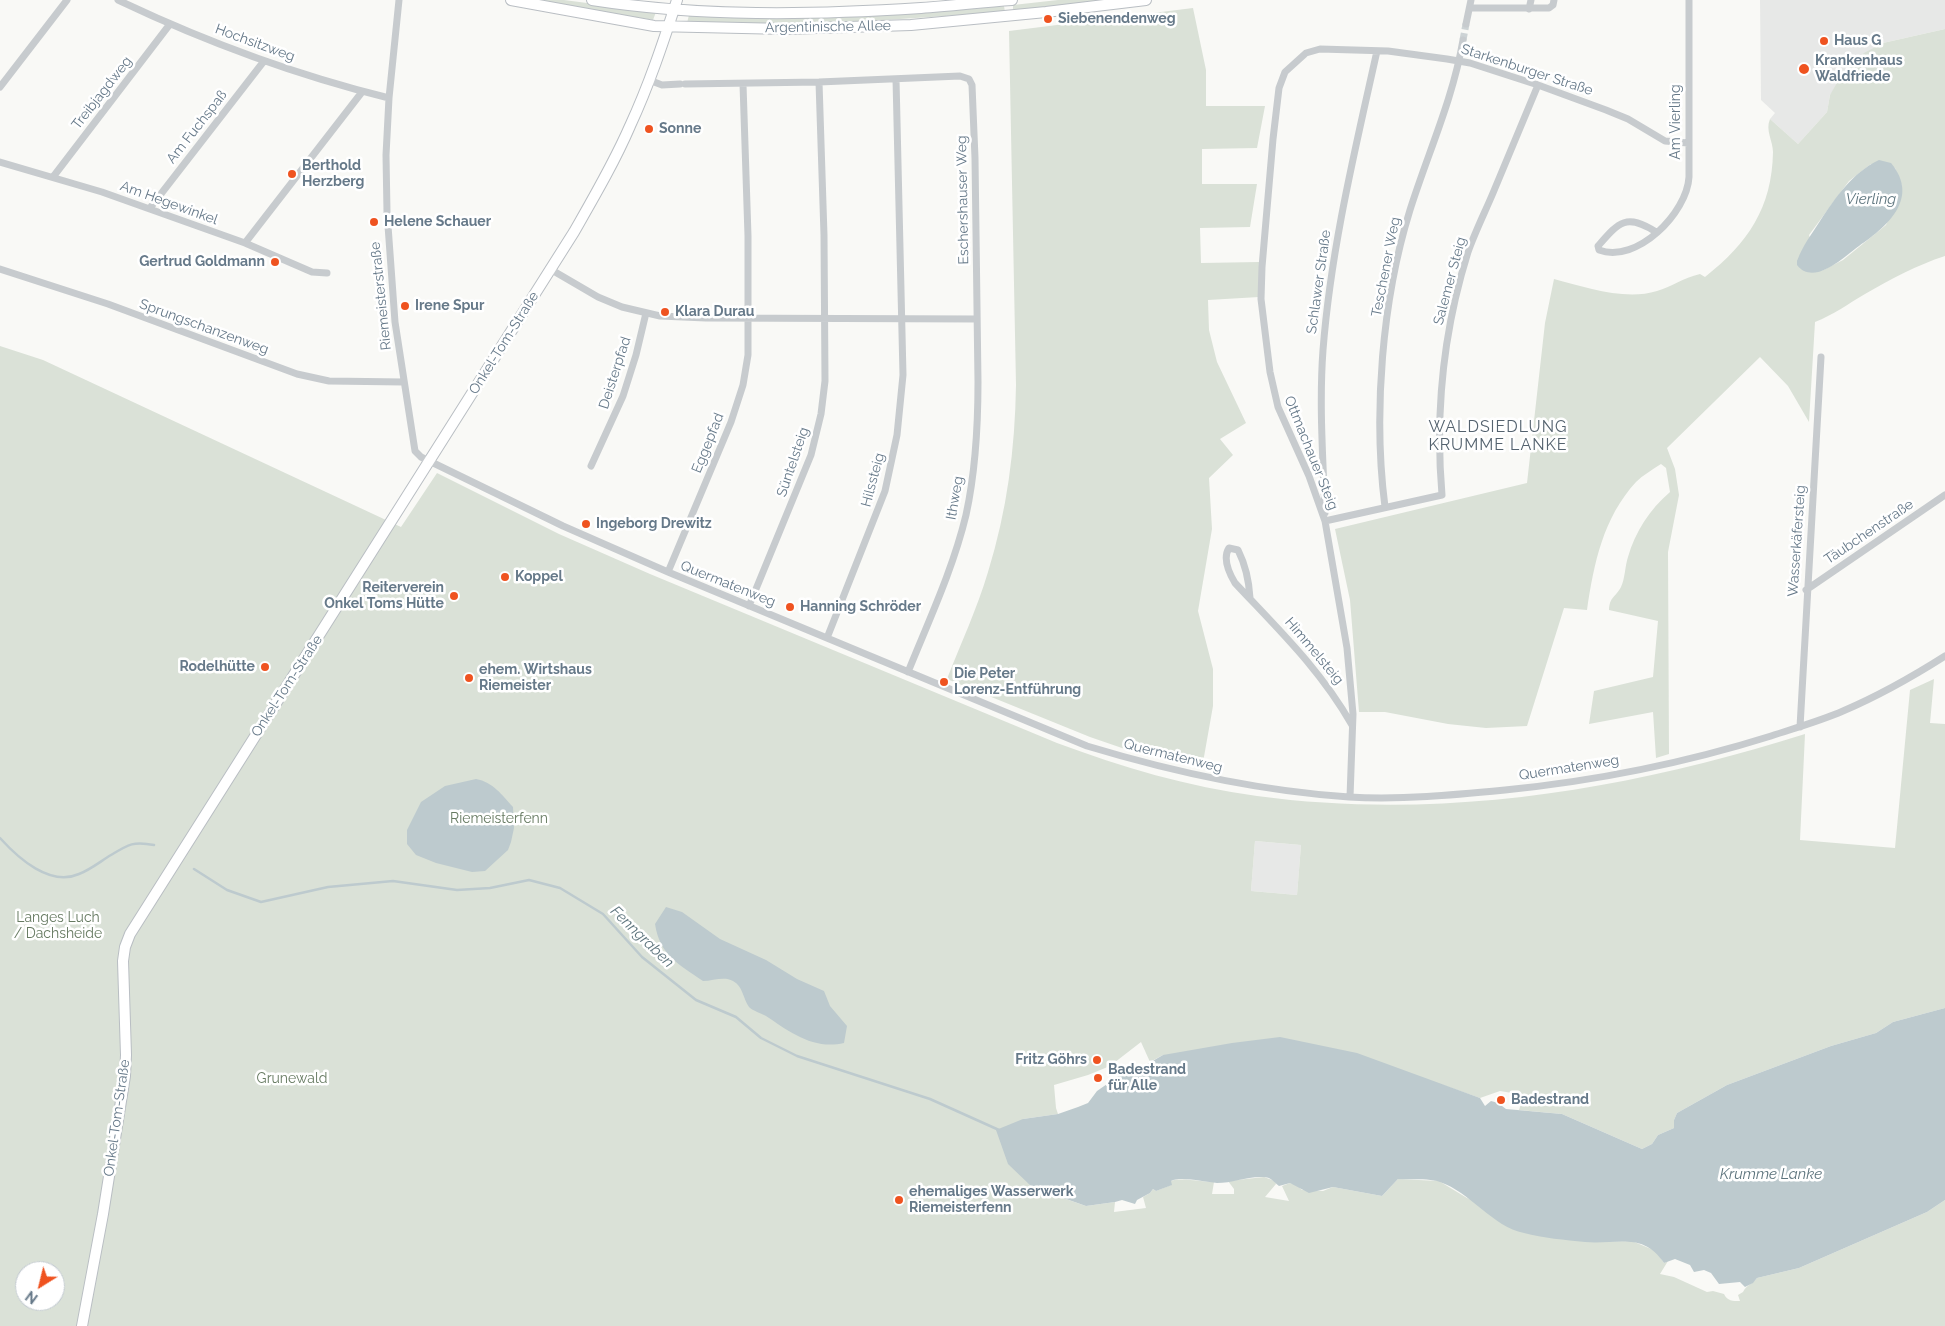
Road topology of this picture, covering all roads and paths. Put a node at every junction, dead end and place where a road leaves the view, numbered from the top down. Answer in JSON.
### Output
{"nodes":[{"id":1,"x":67,"y":0,"type":"edge"},
{"id":2,"x":118,"y":0,"type":"edge"},
{"id":3,"x":399,"y":0,"type":"edge"},
{"id":4,"x":511,"y":0,"type":"edge"},
{"id":5,"x":592,"y":0,"type":"edge"},
{"id":6,"x":1012,"y":0,"type":"edge"},
{"id":7,"x":1146,"y":0,"type":"edge"},
{"id":8,"x":1531,"y":0,"type":"edge"},
{"id":9,"x":1554,"y":0,"type":"edge"},
{"id":10,"x":1688,"y":0,"type":"edge"},
{"id":11,"x":1470,"y":4,"type":"edge"},
{"id":12,"x":676,"y":5,"type":"edge"},
{"id":13,"x":1529,"y":9,"type":"junction"},
{"id":14,"x":170,"y":24,"type":"junction"},
{"id":15,"x":1466,"y":24,"type":"tunnel mouth"},
{"id":16,"x":668,"y":27,"type":"junction"},
{"id":17,"x":1463,"y":40,"type":"tunnel mouth"},
{"id":18,"x":1378,"y":50,"type":"junction"},
{"id":19,"x":264,"y":61,"type":"junction"},
{"id":20,"x":1459,"y":61,"type":"junction"},
{"id":21,"x":1294,"y":64,"type":"joint"},
{"id":22,"x":896,"y":79,"type":"junction"},
{"id":23,"x":649,"y":80,"type":"junction"},
{"id":24,"x":819,"y":82,"type":"junction"},
{"id":25,"x":743,"y":84,"type":"junction"},
{"id":26,"x":1538,"y":84,"type":"junction"},
{"id":27,"x":0,"y":87,"type":"edge"},
{"id":28,"x":362,"y":92,"type":"junction"},
{"id":29,"x":389,"y":98,"type":"junction"},
{"id":30,"x":1688,"y":143,"type":"junction"},
{"id":31,"x":0,"y":162,"type":"edge"},
{"id":32,"x":52,"y":177,"type":"junction"},
{"id":33,"x":150,"y":208,"type":"junction"},
{"id":34,"x":1656,"y":232,"type":"junction"},
{"id":35,"x":245,"y":243,"type":"junction"},
{"id":36,"x":0,"y":269,"type":"edge"},
{"id":37,"x":550,"y":269,"type":"junction"},
{"id":38,"x":327,"y":273,"type":"dead end"},
{"id":39,"x":646,"y":313,"type":"junction"},
{"id":40,"x":748,"y":318,"type":"junction"},
{"id":41,"x":824,"y":319,"type":"junction"},
{"id":42,"x":901,"y":319,"type":"junction"},
{"id":43,"x":977,"y":319,"type":"junction"},
{"id":44,"x":1821,"y":356,"type":"dead end"},
{"id":45,"x":404,"y":382,"type":"junction"},
{"id":46,"x":431,"y":460,"type":"junction"},
{"id":47,"x":591,"y":466,"type":"dead end"},
{"id":48,"x":1945,"y":495,"type":"edge"},
{"id":49,"x":1385,"y":507,"type":"junction"},
{"id":50,"x":1325,"y":521,"type":"junction"},
{"id":51,"x":668,"y":572,"type":"junction"},
{"id":52,"x":1806,"y":590,"type":"junction"},
{"id":53,"x":1250,"y":598,"type":"junction"},
{"id":54,"x":749,"y":606,"type":"junction"},
{"id":55,"x":827,"y":638,"type":"junction"},
{"id":56,"x":1945,"y":656,"type":"edge"},
{"id":57,"x":908,"y":672,"type":"junction"},
{"id":58,"x":1352,"y":726,"type":"junction"},
{"id":59,"x":1800,"y":727,"type":"junction"},
{"id":60,"x":1350,"y":797,"type":"junction"},
{"id":61,"x":82,"y":1326,"type":"edge"}],
"edges":[{"from":1,"to":27,"type":"street"},
{"from":2,"to":14,"type":"street","name":"Hochsitzweg"},
{"from":3,"to":29,"type":"street","name":"Riemeisterstraße"},
{"from":4,"to":16,"type":"main road","name":"Argentinische Allee"},
{"from":5,"to":12,"type":"main road","name":"Argentinische Allee"},
{"from":6,"to":12,"type":"main road","name":"Argentinische Allee"},
{"from":7,"to":16,"type":"main road","name":"Argentinische Allee"},
{"from":8,"to":13,"type":"street"},
{"from":9,"to":13,"type":"street"},
{"from":10,"to":30,"type":"street","name":"Am Vierling"},
{"from":11,"to":13,"type":"street"},
{"from":11,"to":15,"type":"street"},
{"from":12,"to":16,"type":"main road","name":"Onkel-Tom-Straße"},
{"from":14,"to":19,"type":"street","name":"Hochsitzweg"},
{"from":14,"to":32,"type":"street","name":"Treibjagdweg"},
{"from":16,"to":23,"type":"main road","name":"Onkel-Tom-Straße"},
{"from":17,"to":20,"type":"street","name":"Teschener Weg"},
{"from":18,"to":20,"type":"street","name":"Starkenburger Straße"},
{"from":18,"to":21,"type":"street","name":"Starkenburger Straße"},
{"from":18,"to":50,"type":"street","name":"Schlawer Straße"},
{"from":19,"to":28,"type":"street","name":"Hochsitzweg"},
{"from":19,"to":33,"type":"street","name":"Am Fuchspaß"},
{"from":20,"to":26,"type":"street","name":"Starkenburger Straße"},
{"from":20,"to":49,"type":"street","name":"Teschener Weg"},
{"from":21,"to":50,"type":"street","name":"Ottmachauer Steig"},
{"from":22,"to":24,"type":"street","name":"Eschershauser Weg"},
{"from":22,"to":42,"type":"street"},
{"from":22,"to":43,"type":"street","name":"Eschershauser Weg"},
{"from":23,"to":25,"type":"street","name":"Eschershauser Weg"},
{"from":23,"to":37,"type":"main road","name":"Onkel-Tom-Straße"},
{"from":24,"to":25,"type":"street","name":"Eschershauser Weg"},
{"from":24,"to":41,"type":"street"},
{"from":25,"to":40,"type":"street"},
{"from":26,"to":30,"type":"street","name":"Starkenburger Straße"},
{"from":26,"to":49,"type":"street","name":"Salemer Steig"},
{"from":28,"to":29,"type":"street","name":"Hochsitzweg"},
{"from":28,"to":35,"type":"street"},
{"from":29,"to":45,"type":"street","name":"Riemeisterstraße"},
{"from":30,"to":34,"type":"street","name":"Am Vierling"},
{"from":31,"to":32,"type":"street","name":"Am Hegewinkel"},
{"from":32,"to":33,"type":"street","name":"Am Hegewinkel"},
{"from":33,"to":35,"type":"street","name":"Am Hegewinkel"},
{"from":34,"to":34,"type":"street","name":"Am Vierling"},
{"from":35,"to":38,"type":"street","name":"Am Hegewinkel"},
{"from":36,"to":45,"type":"street","name":"Sprungschanzenweg"},
{"from":37,"to":39,"type":"street"},
{"from":37,"to":46,"type":"main road","name":"Onkel-Tom-Straße"},
{"from":39,"to":40,"type":"street"},
{"from":39,"to":47,"type":"street","name":"Deisterpfad"},
{"from":40,"to":41,"type":"street"},
{"from":40,"to":51,"type":"street","name":"Eggepfad"},
{"from":41,"to":42,"type":"street"},
{"from":41,"to":54,"type":"street","name":"Süntelsteig"},
{"from":42,"to":43,"type":"street"},
{"from":42,"to":55,"type":"street","name":"Hilssteig"},
{"from":43,"to":57,"type":"street","name":"Ithweg"},
{"from":44,"to":52,"type":"street","name":"Wasserkäfersteig"},
{"from":45,"to":46,"type":"street","name":"Riemeisterstraße"},
{"from":46,"to":51,"type":"street","name":"Quermatenweg"},
{"from":46,"to":61,"type":"main road","name":"Onkel-Tom-Straße"},
{"from":48,"to":52,"type":"street","name":"Täubchenstraße"},
{"from":49,"to":50,"type":"street"},
{"from":50,"to":58,"type":"street","name":"Ottmachauer Steig"},
{"from":51,"to":54,"type":"street","name":"Quermatenweg"},
{"from":52,"to":59,"type":"street","name":"Wasserkäfersteig"},
{"from":53,"to":53,"type":"street","name":"Himmelsteig"},
{"from":53,"to":58,"type":"street","name":"Himmelsteig"},
{"from":54,"to":55,"type":"street","name":"Quermatenweg"},
{"from":55,"to":57,"type":"street","name":"Quermatenweg"},
{"from":56,"to":59,"type":"street","name":"Quermatenweg"},
{"from":57,"to":60,"type":"street","name":"Quermatenweg"},
{"from":58,"to":60,"type":"street","name":"Ottmachauer Steig"},
{"from":59,"to":60,"type":"street","name":"Quermatenweg"}]}
